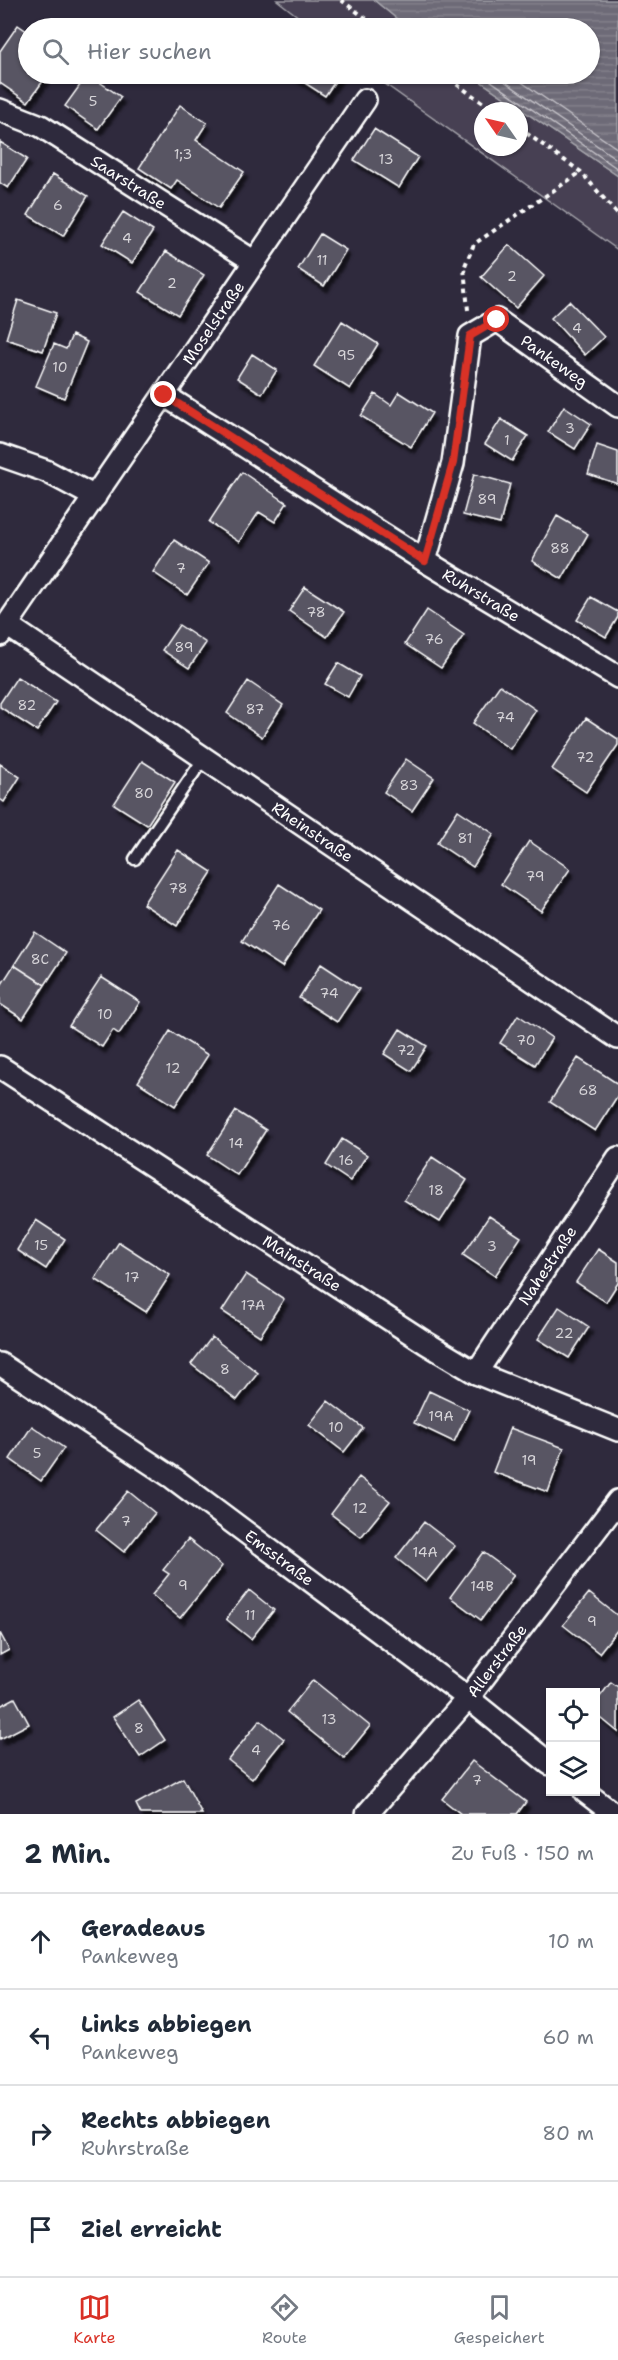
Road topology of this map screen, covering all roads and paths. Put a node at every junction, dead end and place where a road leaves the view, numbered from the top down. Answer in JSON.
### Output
{"nodes":[{"id":1,"x":341,"y":0,"type":"edge"},
{"id":2,"x":366,"y":18,"type":"edge"},
{"id":3,"x":456,"y":84,"type":"edge"},
{"id":4,"x":365,"y":100,"type":"dead end"},
{"id":5,"x":482,"y":102,"type":"edge"},
{"id":6,"x":0,"y":110,"type":"edge"},
{"id":7,"x":528,"y":134,"type":"edge"},
{"id":8,"x":581,"y":172,"type":"junction"},
{"id":9,"x":618,"y":215,"type":"edge"},
{"id":10,"x":255,"y":262,"type":"junction"},
{"id":11,"x":470,"y":336,"type":"junction"},
{"id":12,"x":164,"y":395,"type":"junction"},
{"id":13,"x":618,"y":405,"type":"edge"},
{"id":14,"x":0,"y":455,"type":"edge"},
{"id":15,"x":95,"y":497,"type":"junction"},
{"id":16,"x":425,"y":561,"type":"junction"},
{"id":17,"x":4,"y":631,"type":"edge"},
{"id":18,"x":618,"y":677,"type":"edge"},
{"id":19,"x":204,"y":758,"type":"junction"},
{"id":20,"x":135,"y":859,"type":"dead end"},
{"id":21,"x":618,"y":1038,"type":"edge"},
{"id":22,"x":0,"y":1067,"type":"edge"},
{"id":23,"x":618,"y":1158,"type":"edge"},
{"id":24,"x":0,"y":1364,"type":"edge"},
{"id":25,"x":476,"y":1373,"type":"junction"},
{"id":26,"x":618,"y":1430,"type":"edge"},
{"id":27,"x":618,"y":1501,"type":"edge"},
{"id":28,"x":468,"y":1698,"type":"junction"},
{"id":29,"x":546,"y":1761,"type":"edge"},
{"id":30,"x":591,"y":1796,"type":"edge"},
{"id":31,"x":367,"y":1814,"type":"edge"},
{"id":32,"x":614,"y":1814,"type":"edge"}],
"edges":[{"from":1,"to":2,"type":"path"},
{"from":3,"to":5,"type":"path"},
{"from":4,"to":10,"type":"street","name":"Moselstraße"},
{"from":6,"to":10,"type":"street","name":"Saarstraße"},
{"from":7,"to":8,"type":"path"},
{"from":8,"to":9,"type":"path"},
{"from":8,"to":11,"type":"path"},
{"from":10,"to":12,"type":"street","name":"Moselstraße"},
{"from":11,"to":13,"type":"street","name":"Pankeweg"},
{"from":11,"to":16,"type":"street"},
{"from":12,"to":15,"type":"street","name":"Moselstraße"},
{"from":12,"to":16,"type":"street","name":"Ruhrstraße"},
{"from":14,"to":15,"type":"street"},
{"from":15,"to":17,"type":"street","name":"Moselstraße"},
{"from":16,"to":18,"type":"street","name":"Ruhrstraße"},
{"from":17,"to":19,"type":"street","name":"Rheinstraße"},
{"from":19,"to":20,"type":"lane"},
{"from":19,"to":21,"type":"street","name":"Rheinstraße"},
{"from":22,"to":25,"type":"street","name":"Mainstraße"},
{"from":23,"to":25,"type":"street","name":"Nahestraße"},
{"from":24,"to":28,"type":"street","name":"Emsstraße"},
{"from":25,"to":26,"type":"street","name":"Mainstraße"},
{"from":27,"to":28,"type":"street","name":"Allerstraße"},
{"from":28,"to":29,"type":"street","name":"Emsstraße"},
{"from":28,"to":31,"type":"street","name":"Allerstraße"},
{"from":30,"to":32,"type":"street"}]}
